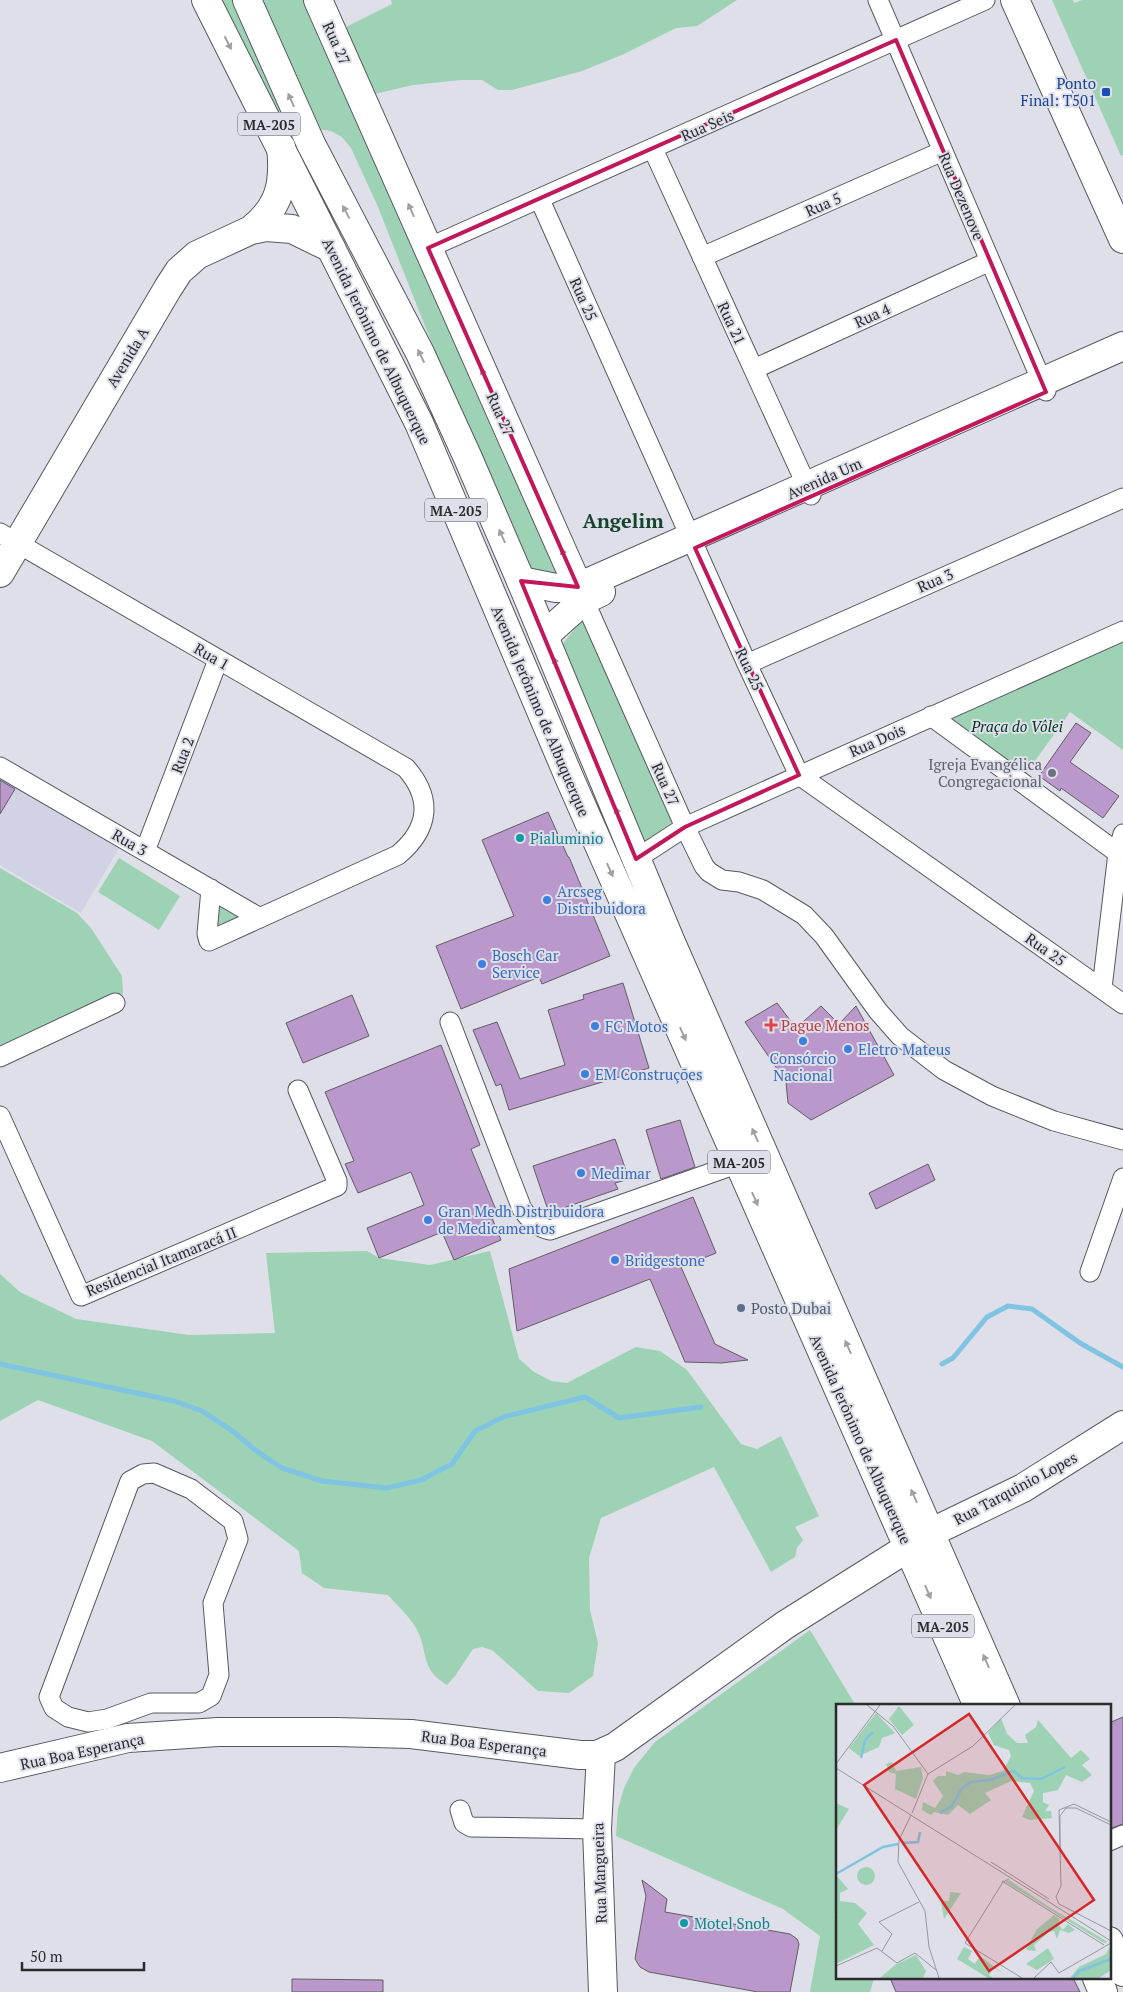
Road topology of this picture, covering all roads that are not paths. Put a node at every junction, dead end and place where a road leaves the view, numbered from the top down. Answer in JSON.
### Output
{"nodes":[{"id":1,"x":206,"y":0,"type":"edge"},
{"id":2,"x":247,"y":0,"type":"edge"},
{"id":3,"x":318,"y":0,"type":"edge"},
{"id":4,"x":878,"y":0,"type":"edge"},
{"id":5,"x":985,"y":0,"type":"edge"},
{"id":6,"x":1015,"y":0,"type":"edge"},
{"id":7,"x":1034,"y":0,"type":"edge"},
{"id":8,"x":896,"y":40,"type":"junction"},
{"id":9,"x":281,"y":147,"type":"junction"},
{"id":10,"x":653,"y":149,"type":"junction"},
{"id":11,"x":943,"y":151,"type":"junction"},
{"id":12,"x":540,"y":200,"type":"junction"},
{"id":13,"x":1123,"y":200,"type":"edge"},
{"id":14,"x":251,"y":230,"type":"junction"},
{"id":15,"x":1123,"y":240,"type":"edge"},
{"id":16,"x":331,"y":248,"type":"junction"},
{"id":17,"x":428,"y":248,"type":"junction"},
{"id":18,"x":702,"y":257,"type":"junction"},
{"id":19,"x":990,"y":261,"type":"junction"},
{"id":20,"x":1123,"y":346,"type":"edge"},
{"id":21,"x":1123,"y":360,"type":"edge"},
{"id":22,"x":754,"y":369,"type":"junction"},
{"id":23,"x":1044,"y":387,"type":"junction"},
{"id":24,"x":419,"y":423,"type":"junction"},
{"id":25,"x":809,"y":491,"type":"junction"},
{"id":26,"x":1123,"y":498,"type":"edge"},
{"id":27,"x":5,"y":536,"type":"edge"},
{"id":28,"x":693,"y":543,"type":"junction"},
{"id":29,"x":0,"y":573,"type":"edge"},
{"id":30,"x":521,"y":581,"type":"junction"},
{"id":31,"x":581,"y":593,"type":"junction"},
{"id":32,"x":1123,"y":631,"type":"edge"},
{"id":33,"x":544,"y":636,"type":"junction"},
{"id":34,"x":218,"y":660,"type":"junction"},
{"id":35,"x":747,"y":664,"type":"junction"},
{"id":36,"x":931,"y":716,"type":"junction"},
{"id":37,"x":0,"y":767,"type":"edge"},
{"id":38,"x":799,"y":775,"type":"junction"},
{"id":39,"x":685,"y":827,"type":"junction"},
{"id":40,"x":1123,"y":834,"type":"edge"},
{"id":41,"x":146,"y":851,"type":"junction"},
{"id":42,"x":1118,"y":853,"type":"junction"},
{"id":43,"x":636,"y":859,"type":"junction"},
{"id":44,"x":211,"y":889,"type":"junction"},
{"id":45,"x":260,"y":918,"type":"junction"},
{"id":46,"x":1102,"y":988,"type":"junction"},
{"id":47,"x":115,"y":1003,"type":"dead end"},
{"id":48,"x":1123,"y":1004,"type":"edge"},
{"id":49,"x":450,"y":1022,"type":"dead end"},
{"id":50,"x":0,"y":1057,"type":"edge"},
{"id":51,"x":298,"y":1090,"type":"dead end"},
{"id":52,"x":0,"y":1116,"type":"edge"},
{"id":53,"x":1123,"y":1140,"type":"edge"},
{"id":54,"x":739,"y":1163,"type":"junction"},
{"id":55,"x":1123,"y":1178,"type":"edge"},
{"id":56,"x":1090,"y":1272,"type":"dead end"},
{"id":57,"x":1123,"y":1425,"type":"edge"},
{"id":58,"x":238,"y":1539,"type":"joint"},
{"id":59,"x":919,"y":1540,"type":"junction"},
{"id":60,"x":977,"y":1704,"type":"edge"},
{"id":61,"x":1005,"y":1704,"type":"edge"},
{"id":62,"x":601,"y":1754,"type":"junction"},
{"id":63,"x":0,"y":1768,"type":"edge"},
{"id":64,"x":460,"y":1810,"type":"dead end"},
{"id":65,"x":597,"y":1829,"type":"junction"},
{"id":66,"x":1123,"y":1835,"type":"edge"},
{"id":67,"x":1110,"y":1841,"type":"edge"},
{"id":68,"x":1110,"y":1943,"type":"edge"},
{"id":69,"x":1123,"y":1972,"type":"edge"},
{"id":70,"x":1098,"y":1980,"type":"edge"},
{"id":71,"x":603,"y":1992,"type":"edge"},
{"id":72,"x":1103,"y":1992,"type":"edge"}],
"edges":[{"from":1,"to":9,"type":"main road","name":"Avenida Jerônimo de Albuquerque","number":"MA-205","one_way":true},
{"from":30,"to":2,"type":"main road","name":"Avenida Jerônimo de Albuquerque","number":"MA-205","one_way":true},
{"from":17,"to":3,"type":"main road","name":"Rua 27","one_way":true},
{"from":4,"to":8,"type":"street","name":"Rua Dezenove"},
{"from":5,"to":8,"type":"street","name":"Rua Seis"},
{"from":6,"to":15,"type":"main road"},
{"from":7,"to":13,"type":"main road"},
{"from":8,"to":10,"type":"street","name":"Rua Seis"},
{"from":8,"to":11,"type":"street","name":"Rua Dezenove"},
{"from":9,"to":14,"type":"main road","name":"Avenida A"},
{"from":9,"to":16,"type":"main road","name":"Avenida Jerônimo de Albuquerque","number":"MA-205"},
{"from":10,"to":12,"type":"street","name":"Rua Seis"},
{"from":10,"to":18,"type":"street","name":"Rua 21"},
{"from":11,"to":18,"type":"street","name":"Rua 5"},
{"from":11,"to":19,"type":"street","name":"Rua Dezenove"},
{"from":12,"to":17,"type":"street","name":"Rua Seis"},
{"from":12,"to":28,"type":"street","name":"Rua 25"},
{"from":14,"to":16,"type":"main road","name":"Avenida A"},
{"from":14,"to":27,"type":"main road","name":"Avenida A"},
{"from":16,"to":24,"type":"main road","name":"Avenida Jerônimo de Albuquerque","number":"MA-205"},
{"from":31,"to":17,"type":"main road","name":"Rua 27","one_way":true},
{"from":18,"to":22,"type":"street","name":"Rua 21"},
{"from":19,"to":22,"type":"street","name":"Rua 4"},
{"from":19,"to":23,"type":"street","name":"Rua Dezenove"},
{"from":20,"to":23,"type":"main road","name":"Avenida Um"},
{"from":21,"to":23,"type":"main road","name":"Avenida Um"},
{"from":22,"to":25,"type":"street","name":"Rua 21"},
{"from":23,"to":25,"type":"main road","name":"Avenida Um"},
{"from":24,"to":33,"type":"main road"},
{"from":24,"to":54,"type":"main road","name":"Avenida Jerônimo de Albuquerque","number":"MA-205","one_way":true},
{"from":25,"to":28,"type":"main road","name":"Avenida Um"},
{"from":26,"to":35,"type":"street","name":"Rua 3"},
{"from":27,"to":29,"type":"main road","name":"Avenida A"},
{"from":27,"to":34,"type":"street","name":"Rua 1"},
{"from":28,"to":31,"type":"main road","name":"Avenida Um"},
{"from":28,"to":35,"type":"street","name":"Rua 25"},
{"from":30,"to":31,"type":"main road","name":"Avenida Um"},
{"from":30,"to":33,"type":"main road","name":"Avenida Jerônimo de Albuquerque","number":"MA-205"},
{"from":31,"to":33,"type":"main road","name":"Avenida Um"},
{"from":31,"to":39,"type":"street","name":"Rua 27"},
{"from":32,"to":36,"type":"street","name":"Rua Dois"},
{"from":43,"to":33,"type":"main road","name":"Avenida Jerônimo de Albuquerque","number":"MA-205","one_way":true},
{"from":34,"to":41,"type":"street","name":"Rua 2"},
{"from":34,"to":45,"type":"street","name":"Rua 1"},
{"from":35,"to":38,"type":"street","name":"Rua 25"},
{"from":36,"to":38,"type":"street","name":"Rua Dois"},
{"from":36,"to":42,"type":"street"},
{"from":37,"to":41,"type":"street","name":"Rua 3"},
{"from":38,"to":39,"type":"street","name":"Rua Dois"},
{"from":38,"to":46,"type":"street","name":"Rua 25"},
{"from":39,"to":43,"type":"street","name":"Rua Dois"},
{"from":39,"to":53,"type":"street","name":"Rua 27"},
{"from":40,"to":42,"type":"street"},
{"from":41,"to":44,"type":"street","name":"Rua 3"},
{"from":42,"to":46,"type":"street"},
{"from":59,"to":43,"type":"main road","name":"Avenida Jerônimo de Albuquerque","number":"MA-205","one_way":true},
{"from":44,"to":45,"type":"street","name":"Rua 3"},
{"from":44,"to":45,"type":"street"},
{"from":46,"to":48,"type":"street","name":"Rua 25"},
{"from":47,"to":50,"type":"street"},
{"from":49,"to":54,"type":"street"},
{"from":51,"to":52,"type":"street","name":"Residencial Itamaracá II"},
{"from":54,"to":59,"type":"main road","name":"Avenida Jerônimo de Albuquerque","number":"MA-205","one_way":true},
{"from":55,"to":56,"type":"street"},
{"from":57,"to":59,"type":"main road","name":"Rua Tarquinio Lopes"},
{"from":58,"to":58,"type":"street"},
{"from":59,"to":60,"type":"main road","name":"Avenida Jerônimo de Albuquerque","number":"MA-205","one_way":true},
{"from":61,"to":59,"type":"main road","name":"Avenida Jerônimo de Albuquerque","number":"MA-205","one_way":true},
{"from":59,"to":62,"type":"main road","name":"Rua Boa Esperança"},
{"from":62,"to":63,"type":"main road","name":"Rua Boa Esperança"},
{"from":62,"to":65,"type":"main road","name":"Rua Mangueira"},
{"from":64,"to":65,"type":"street"},
{"from":65,"to":71,"type":"main road","name":"Rua Mangueira"},
{"from":66,"to":67,"type":"street"},
{"from":68,"to":69,"type":"main road"},
{"from":70,"to":72,"type":"main road"}]}
